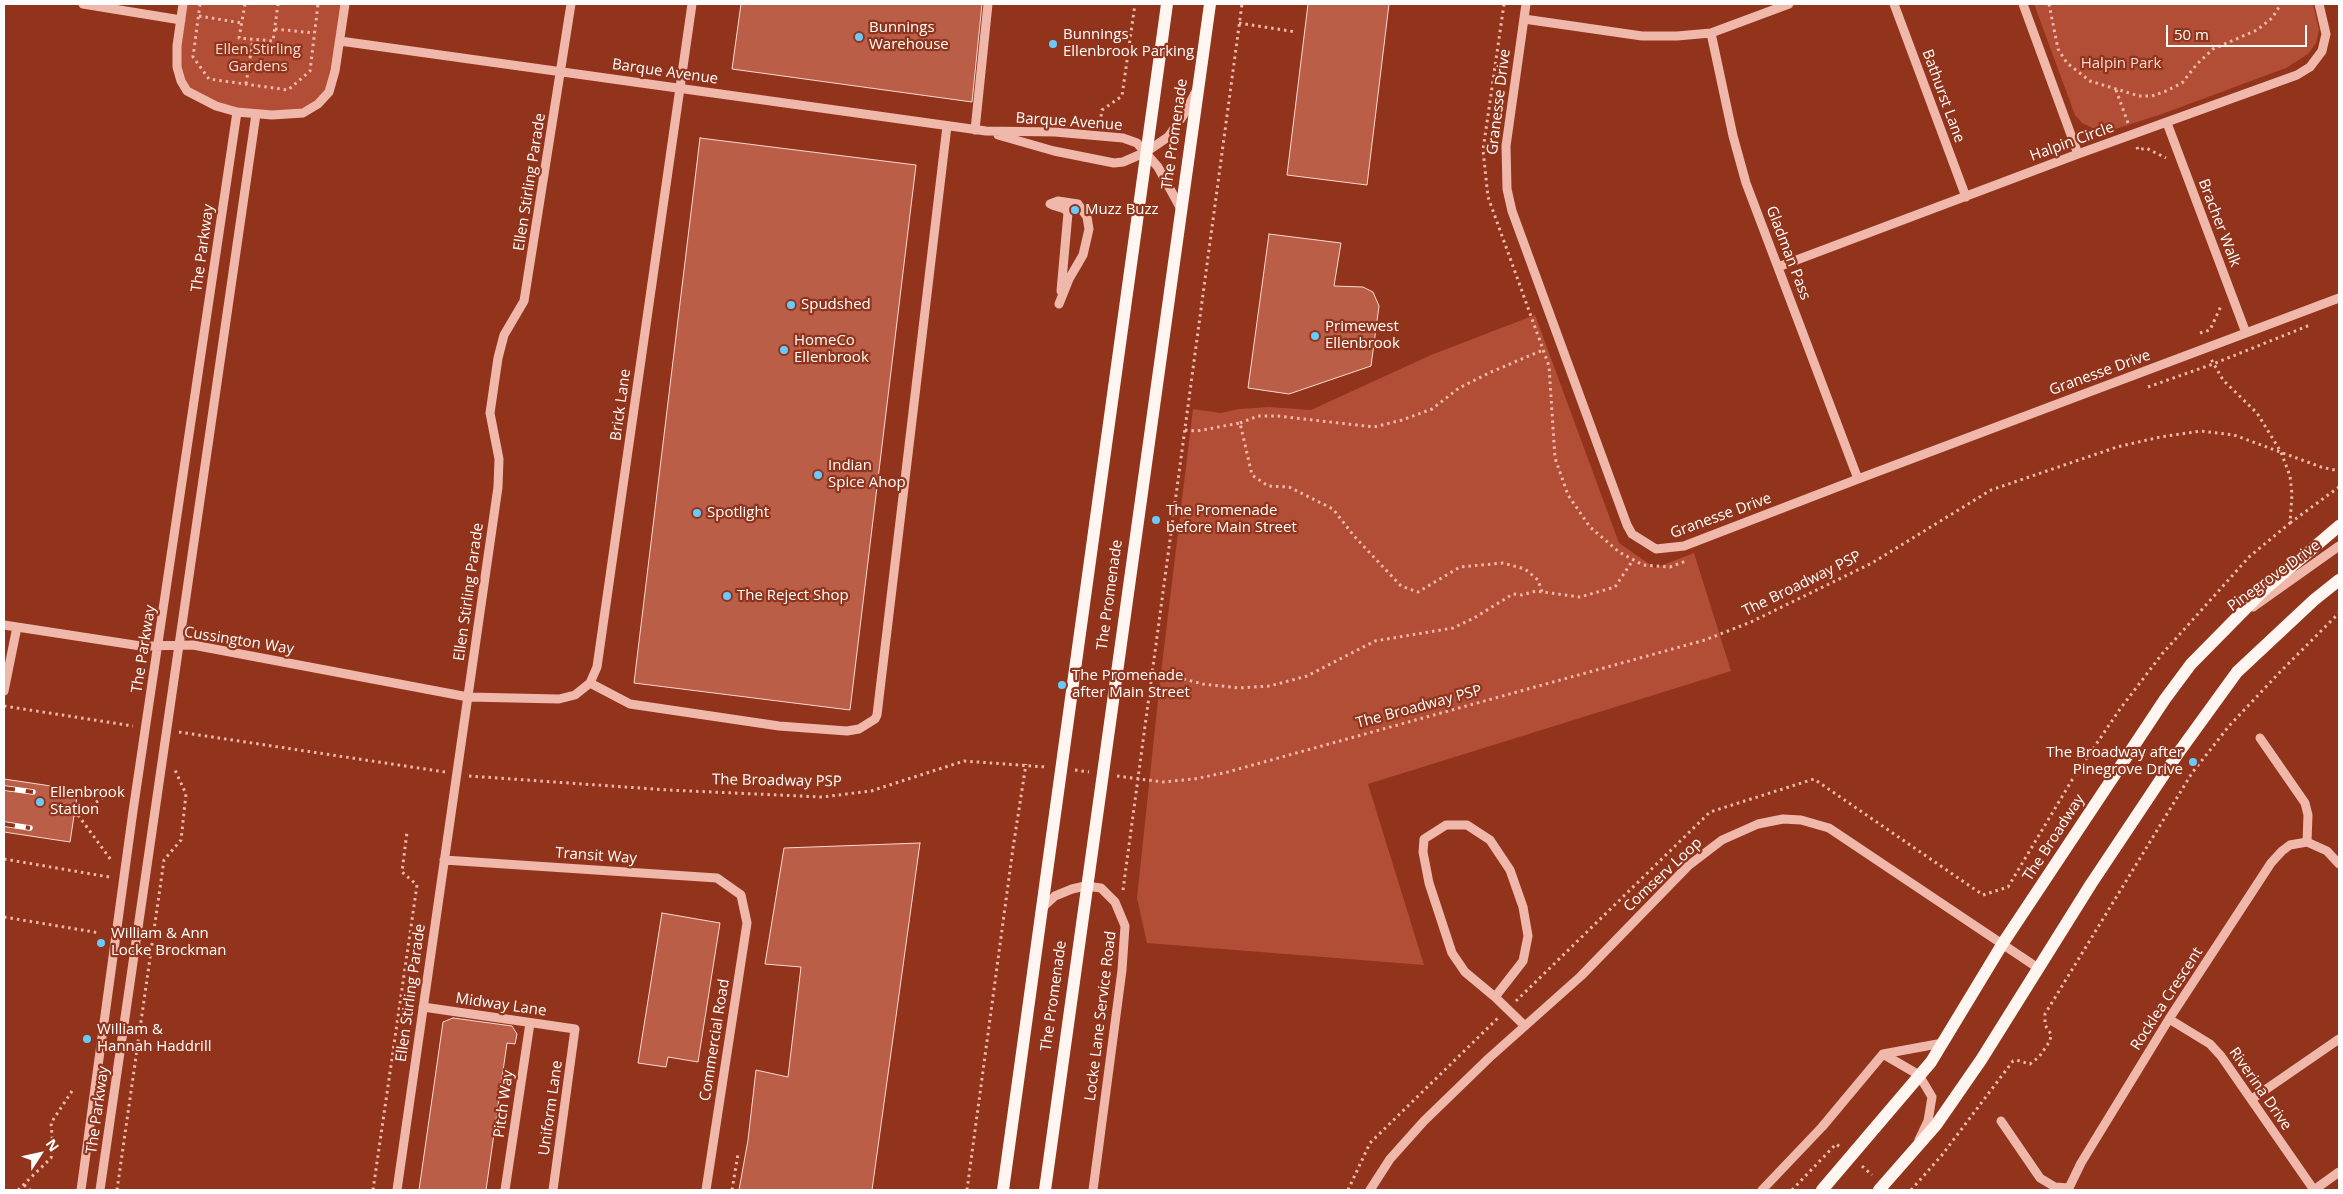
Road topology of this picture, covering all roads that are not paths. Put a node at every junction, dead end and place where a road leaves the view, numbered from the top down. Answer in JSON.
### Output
{"nodes":[{"id":1,"x":83,"y":4,"type":"edge"},
{"id":2,"x":183,"y":4,"type":"edge"},
{"id":3,"x":345,"y":4,"type":"edge"},
{"id":4,"x":570,"y":4,"type":"edge"},
{"id":5,"x":692,"y":4,"type":"edge"},
{"id":6,"x":988,"y":4,"type":"edge"},
{"id":7,"x":1167,"y":4,"type":"edge"},
{"id":8,"x":1210,"y":4,"type":"edge"},
{"id":9,"x":1526,"y":4,"type":"edge"},
{"id":10,"x":1789,"y":4,"type":"edge"},
{"id":11,"x":1894,"y":4,"type":"edge"},
{"id":12,"x":2023,"y":4,"type":"edge"},
{"id":13,"x":2319,"y":4,"type":"edge"},
{"id":14,"x":1524,"y":19,"type":"junction"},
{"id":15,"x":181,"y":20,"type":"junction"},
{"id":16,"x":1711,"y":32,"type":"junction"},
{"id":17,"x":340,"y":41,"type":"junction"},
{"id":18,"x":561,"y":72,"type":"junction"},
{"id":19,"x":1198,"y":87,"type":"junction"},
{"id":20,"x":680,"y":88,"type":"junction"},
{"id":21,"x":237,"y":112,"type":"junction"},
{"id":22,"x":256,"y":114,"type":"junction"},
{"id":23,"x":2167,"y":123,"type":"junction"},
{"id":24,"x":947,"y":126,"type":"junction"},
{"id":25,"x":975,"y":130,"type":"junction"},
{"id":26,"x":986,"y":131,"type":"junction"},
{"id":27,"x":1146,"y":152,"type":"junction"},
{"id":28,"x":2078,"y":154,"type":"junction"},
{"id":29,"x":1966,"y":197,"type":"junction"},
{"id":30,"x":1050,"y":204,"type":"joint"},
{"id":31,"x":1181,"y":209,"type":"junction"},
{"id":32,"x":1778,"y":267,"type":"junction"},
{"id":33,"x":2339,"y":298,"type":"edge"},
{"id":34,"x":2246,"y":333,"type":"junction"},
{"id":35,"x":1858,"y":478,"type":"junction"},
{"id":36,"x":2339,"y":526,"type":"edge"},
{"id":37,"x":2339,"y":546,"type":"edge"},
{"id":38,"x":2339,"y":580,"type":"edge"},
{"id":39,"x":4,"y":625,"type":"edge"},
{"id":40,"x":17,"y":627,"type":"junction"},
{"id":41,"x":2225,"y":628,"type":"junction"},
{"id":42,"x":179,"y":645,"type":"junction"},
{"id":43,"x":158,"y":646,"type":"junction"},
{"id":44,"x":590,"y":683,"type":"junction"},
{"id":45,"x":4,"y":691,"type":"edge"},
{"id":46,"x":468,"y":697,"type":"junction"},
{"id":47,"x":2260,"y":738,"type":"dead end"},
{"id":48,"x":2307,"y":842,"type":"junction"},
{"id":49,"x":444,"y":860,"type":"junction"},
{"id":50,"x":2339,"y":864,"type":"edge"},
{"id":51,"x":1086,"y":886,"type":"junction"},
{"id":52,"x":741,"y":895,"type":"joint"},
{"id":53,"x":1042,"y":908,"type":"junction"},
{"id":54,"x":2003,"y":943,"type":"junction"},
{"id":55,"x":2038,"y":968,"type":"junction"},
{"id":56,"x":1496,"y":997,"type":"junction"},
{"id":57,"x":423,"y":1007,"type":"junction"},
{"id":58,"x":2169,"y":1019,"type":"junction"},
{"id":59,"x":530,"y":1023,"type":"junction"},
{"id":60,"x":1525,"y":1026,"type":"junction"},
{"id":61,"x":575,"y":1029,"type":"joint"},
{"id":62,"x":2339,"y":1040,"type":"edge"},
{"id":63,"x":1943,"y":1043,"type":"junction"},
{"id":64,"x":1883,"y":1054,"type":"junction"},
{"id":65,"x":1919,"y":1075,"type":"junction"},
{"id":66,"x":2252,"y":1099,"type":"junction"},
{"id":67,"x":2001,"y":1121,"type":"dead end"},
{"id":68,"x":1914,"y":1150,"type":"junction"},
{"id":69,"x":2339,"y":1172,"type":"edge"},
{"id":70,"x":2069,"y":1189,"type":"edge"},
{"id":71,"x":81,"y":1190,"type":"edge"},
{"id":72,"x":100,"y":1190,"type":"edge"},
{"id":73,"x":397,"y":1190,"type":"edge"},
{"id":74,"x":505,"y":1190,"type":"edge"},
{"id":75,"x":553,"y":1190,"type":"edge"},
{"id":76,"x":706,"y":1190,"type":"edge"},
{"id":77,"x":1003,"y":1190,"type":"edge"},
{"id":78,"x":1045,"y":1190,"type":"edge"},
{"id":79,"x":1093,"y":1190,"type":"edge"},
{"id":80,"x":1370,"y":1190,"type":"edge"},
{"id":81,"x":1762,"y":1190,"type":"edge"},
{"id":82,"x":1822,"y":1190,"type":"edge"},
{"id":83,"x":1879,"y":1190,"type":"edge"},
{"id":84,"x":2314,"y":1190,"type":"edge"}],
"edges":[{"from":1,"to":15,"type":"street"},
{"from":2,"to":15,"type":"street"},
{"from":3,"to":17,"type":"street"},
{"from":4,"to":18,"type":"street","name":"Ellen Stirling Parade"},
{"from":5,"to":20,"type":"street","name":"Brick Lane"},
{"from":6,"to":25,"type":"street"},
{"from":7,"to":27,"type":"main road","name":"The Promenade"},
{"from":8,"to":19,"type":"main road","name":"The Promenade"},
{"from":9,"to":14,"type":"street","name":"Granesse Drive"},
{"from":10,"to":16,"type":"street"},
{"from":11,"to":29,"type":"street","name":"Bathurst Lane"},
{"from":12,"to":28,"type":"street"},
{"from":13,"to":23,"type":"street","name":"Halpin Circle"},
{"from":14,"to":16,"type":"street"},
{"from":14,"to":35,"type":"street","name":"Granesse Drive"},
{"from":15,"to":21,"type":"street"},
{"from":16,"to":32,"type":"street","name":"Gladman Pass"},
{"from":17,"to":18,"type":"street","name":"Barque Avenue"},
{"from":17,"to":22,"type":"street"},
{"from":18,"to":20,"type":"street","name":"Barque Avenue"},
{"from":18,"to":46,"type":"street","name":"Ellen Stirling Parade"},
{"from":19,"to":27,"type":"street","name":"Barque Avenue"},
{"from":19,"to":31,"type":"main road","name":"The Promenade"},
{"from":20,"to":24,"type":"street","name":"Barque Avenue"},
{"from":20,"to":44,"type":"street","name":"Brick Lane"},
{"from":21,"to":22,"type":"street"},
{"from":21,"to":43,"type":"street","name":"The Parkway"},
{"from":22,"to":42,"type":"street","name":"The Parkway"},
{"from":23,"to":28,"type":"street","name":"Halpin Circle"},
{"from":23,"to":34,"type":"street","name":"Bracher Walk"},
{"from":24,"to":25,"type":"street","name":"Barque Avenue"},
{"from":24,"to":44,"type":"street"},
{"from":25,"to":26,"type":"street","name":"Barque Avenue"},
{"from":26,"to":27,"type":"street","name":"Barque Avenue"},
{"from":26,"to":27,"type":"street","name":"Barque Avenue"},
{"from":27,"to":31,"type":"street","name":"Barque Avenue"},
{"from":27,"to":53,"type":"main road","name":"The Promenade"},
{"from":28,"to":29,"type":"street","name":"Halpin Circle"},
{"from":29,"to":32,"type":"street","name":"Halpin Circle"},
{"from":30,"to":30,"type":"street"},
{"from":31,"to":51,"type":"main road","name":"The Promenade"},
{"from":32,"to":35,"type":"street","name":"Gladman Pass"},
{"from":33,"to":34,"type":"street","name":"Granesse Drive"},
{"from":34,"to":35,"type":"street","name":"Granesse Drive"},
{"from":36,"to":41,"type":"main road","name":"The Broadway"},
{"from":37,"to":41,"type":"street","name":"Pinegrove Drive"},
{"from":38,"to":55,"type":"main road"},
{"from":39,"to":40,"type":"street","name":"Cussington Way"},
{"from":40,"to":43,"type":"street","name":"Cussington Way"},
{"from":40,"to":45,"type":"street"},
{"from":41,"to":54,"type":"main road","name":"The Broadway"},
{"from":42,"to":43,"type":"street","name":"Cussington Way"},
{"from":42,"to":46,"type":"street","name":"Cussington Way"},
{"from":42,"to":72,"type":"street","name":"The Parkway"},
{"from":43,"to":71,"type":"street","name":"The Parkway"},
{"from":44,"to":46,"type":"street"},
{"from":46,"to":49,"type":"street","name":"Ellen Stirling Parade"},
{"from":47,"to":48,"type":"street"},
{"from":48,"to":50,"type":"street"},
{"from":48,"to":58,"type":"street","name":"Rocklea Crescent"},
{"from":49,"to":52,"type":"street","name":"Transit Way"},
{"from":49,"to":57,"type":"street","name":"Ellen Stirling Parade"},
{"from":51,"to":53,"type":"street"},
{"from":51,"to":78,"type":"main road","name":"The Promenade"},
{"from":51,"to":79,"type":"street","name":"Locke Lane Service Road"},
{"from":52,"to":76,"type":"street","name":"Commercial Road"},
{"from":53,"to":77,"type":"main road","name":"The Promenade"},
{"from":54,"to":55,"type":"street","name":"Comserv Loop"},
{"from":54,"to":60,"type":"street","name":"Comserv Loop"},
{"from":54,"to":63,"type":"main road","name":"The Broadway"},
{"from":55,"to":68,"type":"main road"},
{"from":56,"to":56,"type":"street"},
{"from":56,"to":60,"type":"street"},
{"from":57,"to":59,"type":"street","name":"Midway Lane"},
{"from":57,"to":73,"type":"street","name":"Ellen Stirling Parade"},
{"from":58,"to":66,"type":"street","name":"Riverina Drive"},
{"from":58,"to":70,"type":"street","name":"Rocklea Crescent"},
{"from":59,"to":61,"type":"street","name":"Midway Lane"},
{"from":59,"to":74,"type":"street","name":"Pitch Way"},
{"from":60,"to":80,"type":"street","name":"Comserv Loop"},
{"from":61,"to":75,"type":"street","name":"Uniform Lane"},
{"from":62,"to":66,"type":"street"},
{"from":63,"to":64,"type":"street"},
{"from":63,"to":65,"type":"main road","name":"The Broadway"},
{"from":64,"to":65,"type":"street"},
{"from":64,"to":81,"type":"street"},
{"from":65,"to":68,"type":"street"},
{"from":65,"to":82,"type":"main road","name":"The Broadway"},
{"from":66,"to":84,"type":"street","name":"Riverina Drive"},
{"from":67,"to":70,"type":"street"},
{"from":68,"to":83,"type":"main road"},
{"from":69,"to":84,"type":"street"}]}
